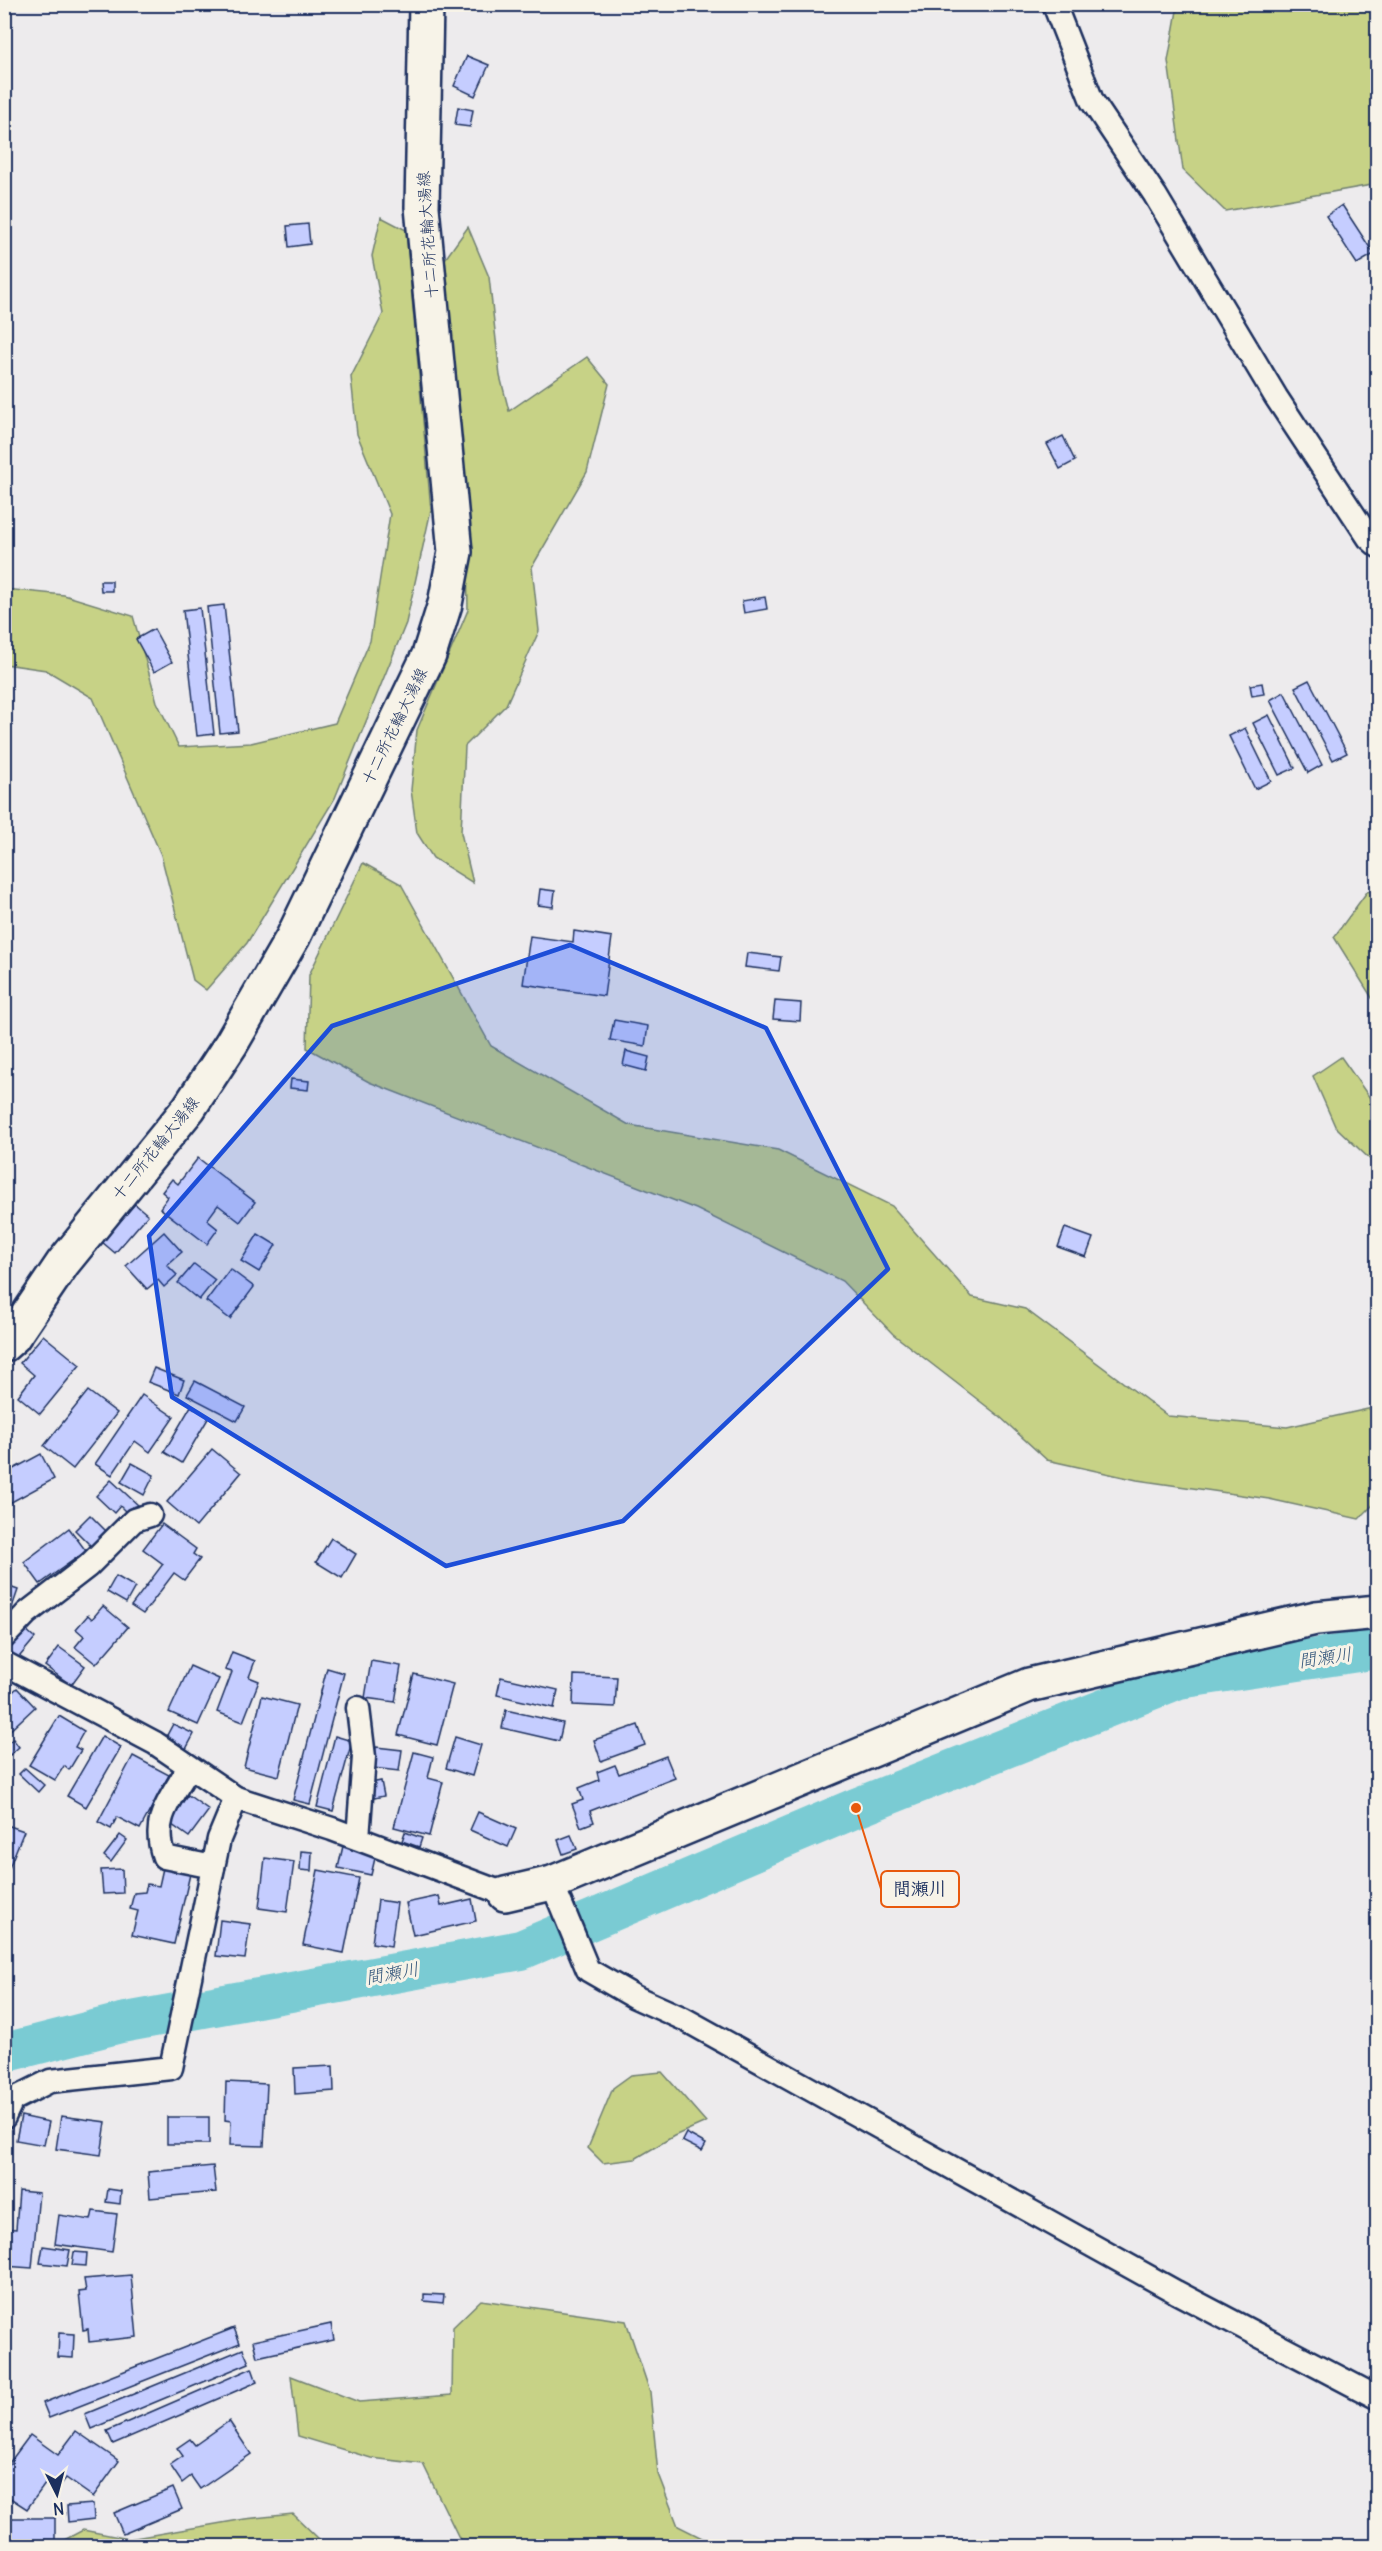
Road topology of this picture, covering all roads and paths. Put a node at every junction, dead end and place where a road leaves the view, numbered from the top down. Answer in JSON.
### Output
{"nodes":[{"id":1,"x":426,"y":4,"type":"edge"},
{"id":2,"x":1054,"y":4,"type":"edge"},
{"id":3,"x":1377,"y":546,"type":"edge"},
{"id":4,"x":4,"y":1345,"type":"edge"},
{"id":5,"x":150,"y":1515,"type":"dead end"},
{"id":6,"x":1377,"y":1612,"type":"edge"},
{"id":7,"x":4,"y":1637,"type":"edge"},
{"id":8,"x":4,"y":1663,"type":"edge"},
{"id":9,"x":358,"y":1708,"type":"dead end"},
{"id":10,"x":189,"y":1767,"type":"junction"},
{"id":11,"x":236,"y":1798,"type":"junction"},
{"id":12,"x":358,"y":1838,"type":"junction"},
{"id":13,"x":213,"y":1867,"type":"junction"},
{"id":14,"x":556,"y":1891,"type":"junction"},
{"id":15,"x":505,"y":1894,"type":"joint"},
{"id":16,"x":4,"y":2117,"type":"edge"},
{"id":17,"x":1377,"y":2398,"type":"edge"}],
"edges":[{"from":1,"to":4,"type":"main road","name":"十二所花輪大湯線"},
{"from":2,"to":3,"type":"street"},
{"from":5,"to":7,"type":"street"},
{"from":6,"to":14,"type":"main road"},
{"from":8,"to":10,"type":"street"},
{"from":9,"to":12,"type":"street"},
{"from":10,"to":11,"type":"street"},
{"from":10,"to":13,"type":"street"},
{"from":11,"to":12,"type":"street"},
{"from":11,"to":13,"type":"street"},
{"from":12,"to":15,"type":"street"},
{"from":13,"to":16,"type":"street"},
{"from":14,"to":15,"type":"main road"},
{"from":14,"to":17,"type":"street"}]}
